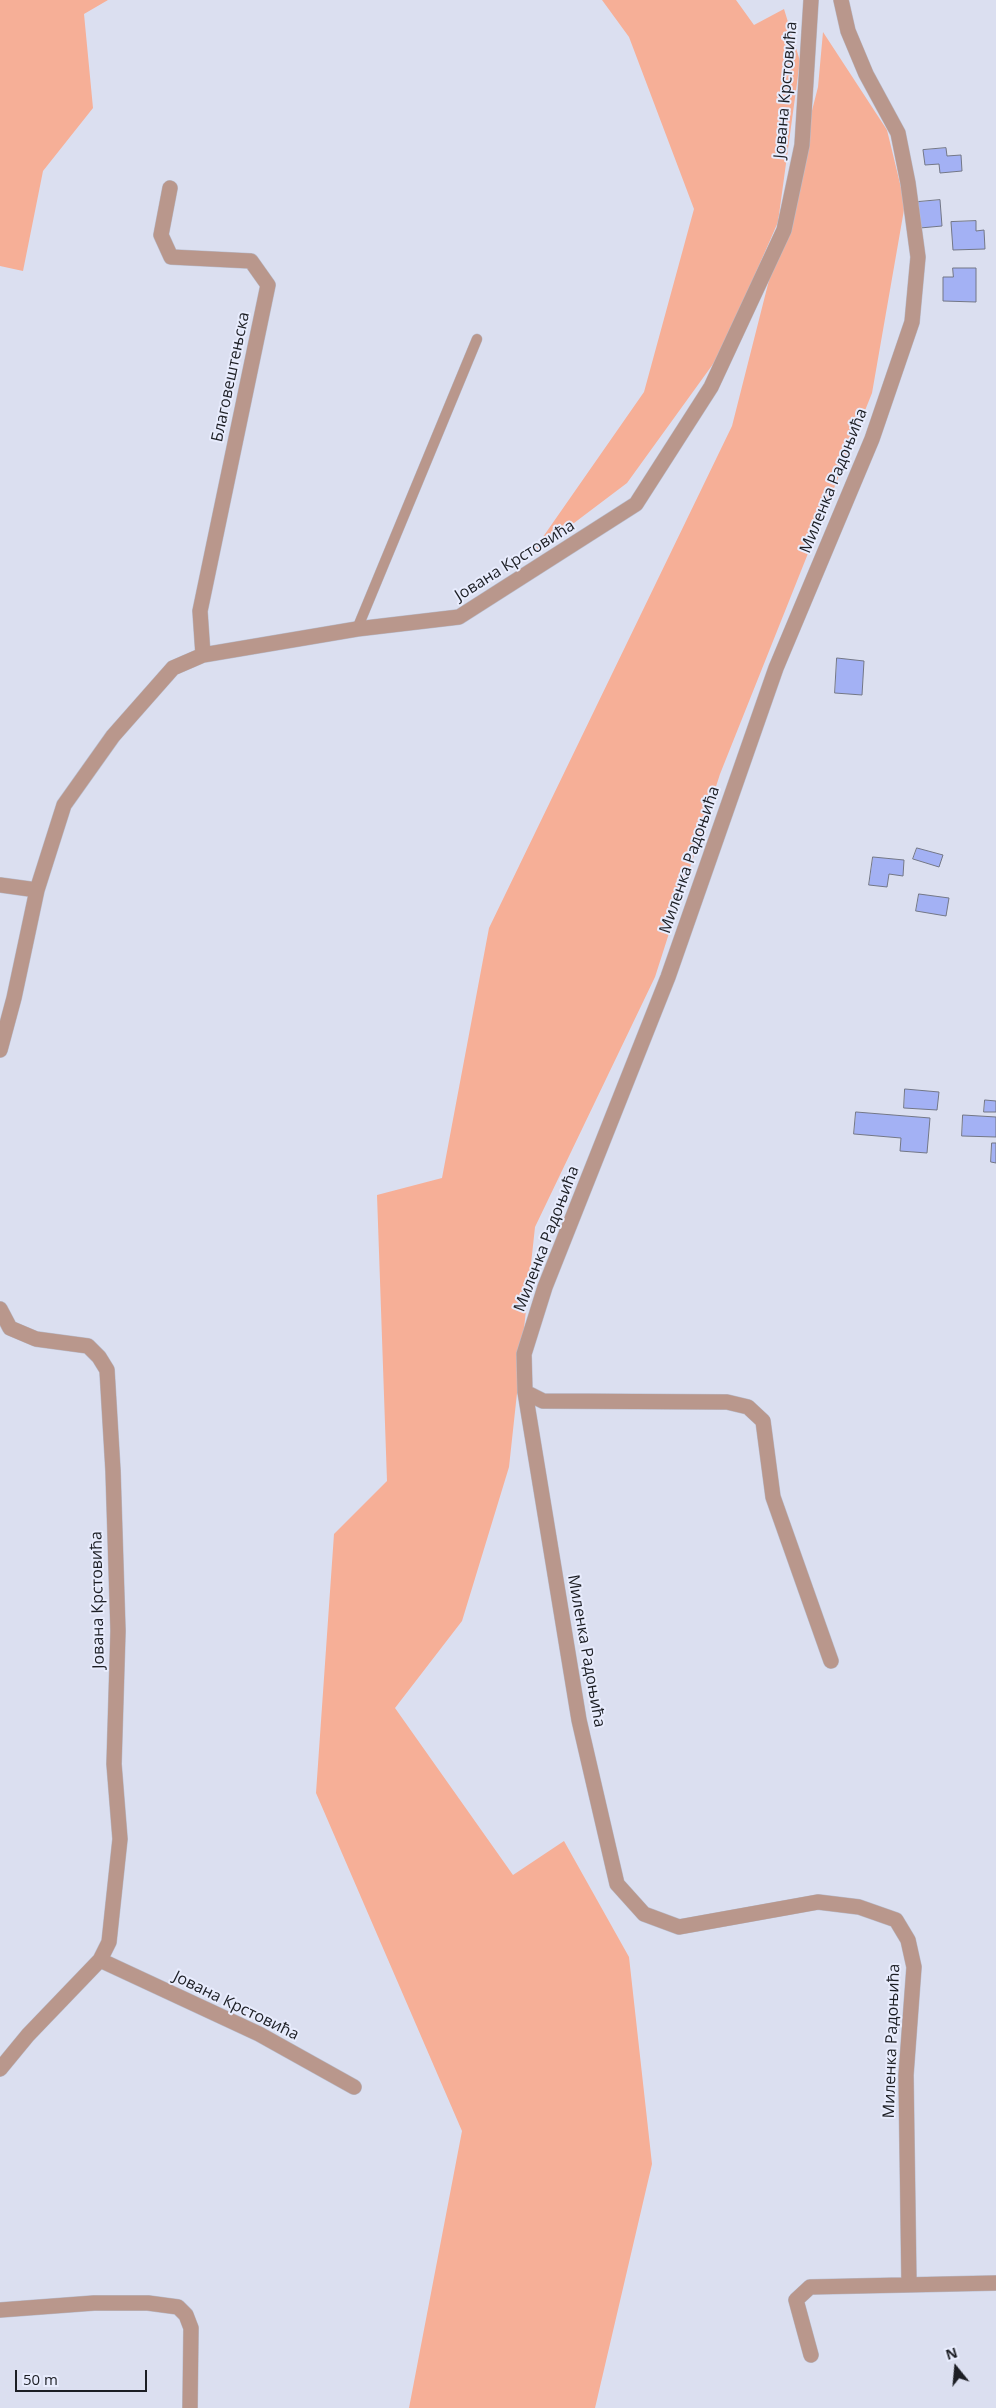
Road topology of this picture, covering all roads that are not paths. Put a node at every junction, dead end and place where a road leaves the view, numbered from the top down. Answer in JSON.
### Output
{"nodes":[{"id":1,"x":811,"y":0,"type":"edge"},
{"id":2,"x":841,"y":0,"type":"edge"},
{"id":3,"x":170,"y":188,"type":"dead end"},
{"id":4,"x":476,"y":339,"type":"dead end"},
{"id":5,"x":357,"y":629,"type":"junction"},
{"id":6,"x":203,"y":656,"type":"junction"},
{"id":7,"x":0,"y":885,"type":"edge"},
{"id":8,"x":37,"y":890,"type":"junction"},
{"id":9,"x":0,"y":1050,"type":"edge"},
{"id":10,"x":0,"y":1309,"type":"edge"},
{"id":11,"x":525,"y":1392,"type":"junction"},
{"id":12,"x":831,"y":1661,"type":"dead end"},
{"id":13,"x":100,"y":1960,"type":"junction"},
{"id":14,"x":0,"y":2069,"type":"edge"},
{"id":15,"x":354,"y":2087,"type":"dead end"},
{"id":16,"x":909,"y":2284,"type":"junction"},
{"id":17,"x":996,"y":2284,"type":"edge"},
{"id":18,"x":0,"y":2310,"type":"edge"},
{"id":19,"x":811,"y":2354,"type":"dead end"},
{"id":20,"x":190,"y":2408,"type":"edge"}],
"edges":[{"from":1,"to":5,"type":"street","name":"Јована Крстовића"},
{"from":2,"to":11,"type":"street","name":"Миленка Радоњића"},
{"from":3,"to":6,"type":"street","name":"Благовештењска"},
{"from":4,"to":5,"type":"lane"},
{"from":5,"to":6,"type":"street","name":"Јована Крстовића"},
{"from":6,"to":8,"type":"street","name":"Јована Крстовића"},
{"from":7,"to":8,"type":"street"},
{"from":8,"to":9,"type":"street","name":"Јована Крстовића"},
{"from":10,"to":13,"type":"street","name":"Јована Крстовића"},
{"from":11,"to":12,"type":"street"},
{"from":11,"to":16,"type":"street","name":"Миленка Радоњића"},
{"from":13,"to":14,"type":"street","name":"Јована Крстовића"},
{"from":13,"to":15,"type":"street","name":"Јована Крстовића"},
{"from":16,"to":17,"type":"street"},
{"from":16,"to":19,"type":"street"},
{"from":18,"to":20,"type":"street"}]}
